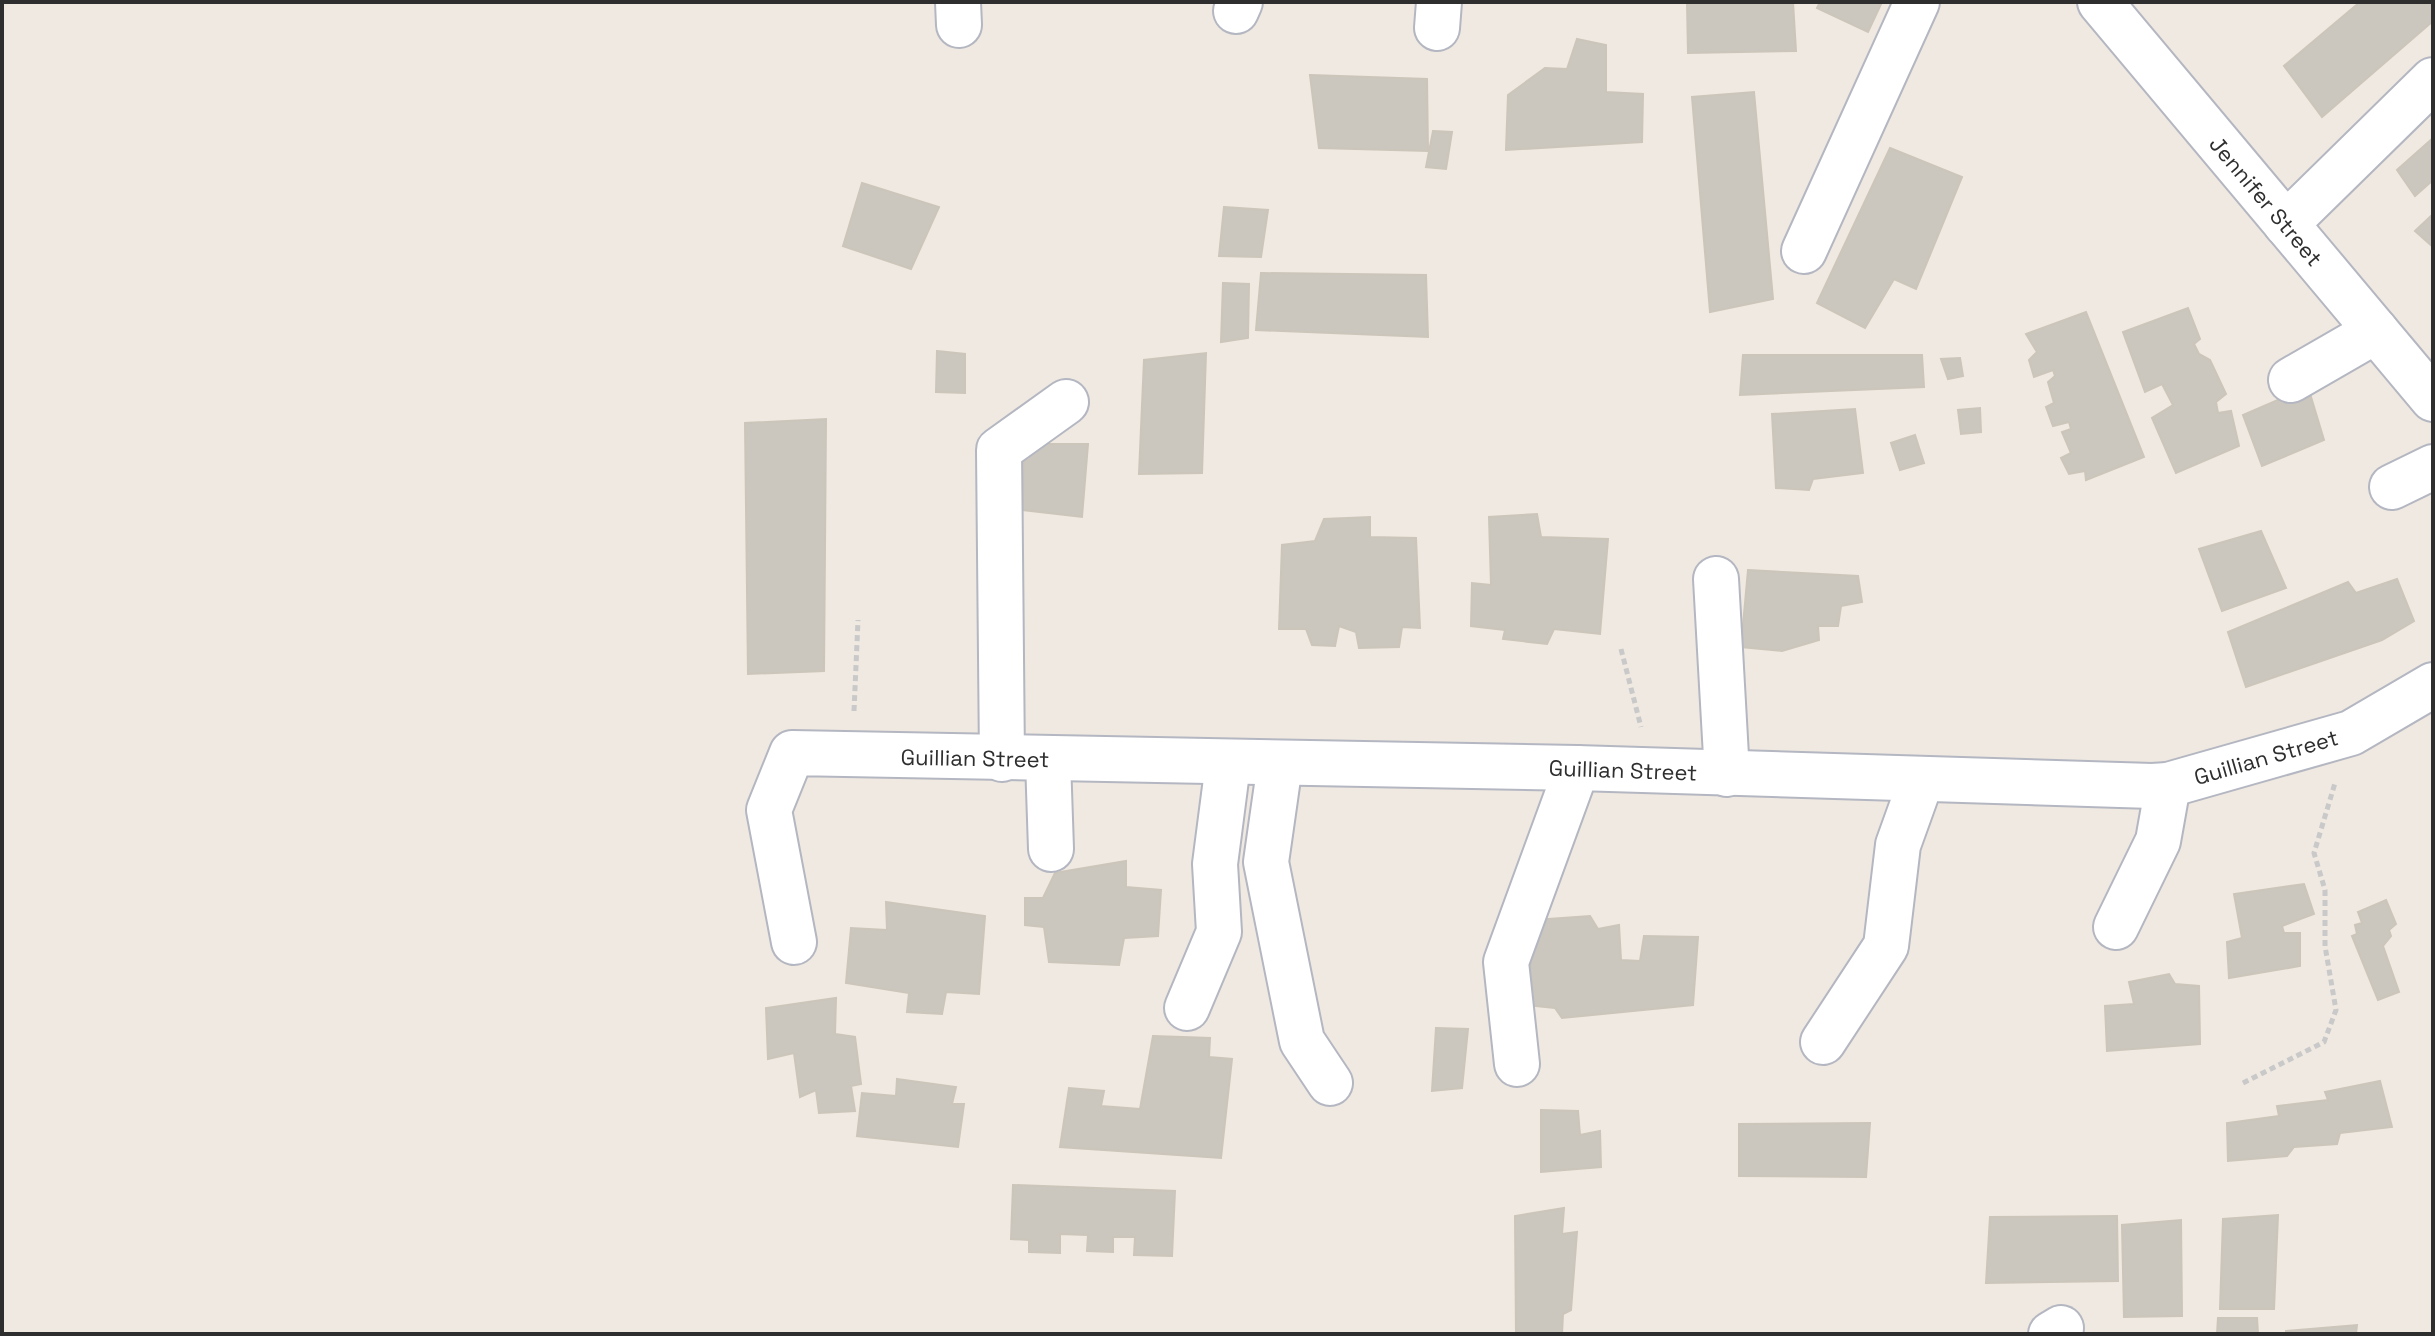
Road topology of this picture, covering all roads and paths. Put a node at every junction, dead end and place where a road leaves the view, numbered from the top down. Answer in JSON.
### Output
{"nodes":[{"id":1,"x":1917,"y":2,"type":"edge"},
{"id":2,"x":2100,"y":2,"type":"edge"},
{"id":3,"x":2433,"y":80,"type":"edge"},
{"id":4,"x":2286,"y":224,"type":"junction"},
{"id":5,"x":1804,"y":251,"type":"dead end"},
{"id":6,"x":2376,"y":331,"type":"junction"},
{"id":7,"x":2291,"y":380,"type":"dead end"},
{"id":8,"x":2433,"y":399,"type":"edge"},
{"id":9,"x":1066,"y":402,"type":"dead end"},
{"id":10,"x":2433,"y":467,"type":"edge"},
{"id":11,"x":2392,"y":487,"type":"dead end"},
{"id":12,"x":1716,"y":579,"type":"dead end"},
{"id":13,"x":858,"y":620,"type":"dead end"},
{"id":14,"x":1621,"y":649,"type":"dead end"},
{"id":15,"x":2432,"y":691,"type":"edge"},
{"id":16,"x":2351,"y":733,"type":"junction"},
{"id":17,"x":864,"y":755,"type":"junction"},
{"id":18,"x":1002,"y":759,"type":"junction"},
{"id":19,"x":1048,"y":760,"type":"junction"},
{"id":20,"x":1228,"y":764,"type":"junction"},
{"id":21,"x":1280,"y":764,"type":"junction"},
{"id":22,"x":1577,"y":768,"type":"junction"},
{"id":23,"x":1653,"y":771,"type":"junction"},
{"id":24,"x":1727,"y":774,"type":"junction"},
{"id":25,"x":1921,"y":781,"type":"junction"},
{"id":26,"x":2168,"y":785,"type":"junction"},
{"id":27,"x":1051,"y":849,"type":"dead end"},
{"id":28,"x":1545,"y":851,"type":"junction"},
{"id":29,"x":1548,"y":902,"type":"dead end"},
{"id":30,"x":2116,"y":927,"type":"dead end"},
{"id":31,"x":794,"y":942,"type":"dead end"},
{"id":32,"x":1187,"y":1008,"type":"dead end"},
{"id":33,"x":1823,"y":1042,"type":"dead end"},
{"id":34,"x":1517,"y":1064,"type":"dead end"},
{"id":35,"x":1330,"y":1083,"type":"dead end"},
{"id":36,"x":2243,"y":1083,"type":"dead end"}],
"edges":[{"from":1,"to":5,"type":"street"},
{"from":2,"to":4,"type":"street","name":"Jennifer Street"},
{"from":3,"to":4,"type":"street"},
{"from":4,"to":6,"type":"street","name":"Jennifer Street"},
{"from":6,"to":7,"type":"street"},
{"from":6,"to":8,"type":"street","name":"Jennifer Street"},
{"from":9,"to":18,"type":"street"},
{"from":10,"to":11,"type":"street"},
{"from":12,"to":24,"type":"street"},
{"from":13,"to":17,"type":"path"},
{"from":14,"to":23,"type":"path"},
{"from":15,"to":16,"type":"street","name":"Guillian Street"},
{"from":16,"to":26,"type":"street","name":"Guillian Street"},
{"from":16,"to":36,"type":"path"},
{"from":17,"to":18,"type":"street","name":"Guillian Street"},
{"from":17,"to":31,"type":"street","name":"Guillian Street"},
{"from":18,"to":19,"type":"street","name":"Guillian Street"},
{"from":19,"to":20,"type":"street","name":"Guillian Street"},
{"from":19,"to":27,"type":"street"},
{"from":20,"to":21,"type":"street","name":"Guillian Street"},
{"from":20,"to":32,"type":"street"},
{"from":21,"to":22,"type":"street","name":"Guillian Street"},
{"from":21,"to":35,"type":"street"},
{"from":22,"to":23,"type":"street","name":"Guillian Street"},
{"from":22,"to":28,"type":"street"},
{"from":23,"to":24,"type":"street","name":"Guillian Street"},
{"from":24,"to":25,"type":"street","name":"Guillian Street"},
{"from":25,"to":26,"type":"street","name":"Guillian Street"},
{"from":25,"to":33,"type":"street"},
{"from":26,"to":30,"type":"street"},
{"from":28,"to":29,"type":"street"},
{"from":28,"to":34,"type":"street"}]}
